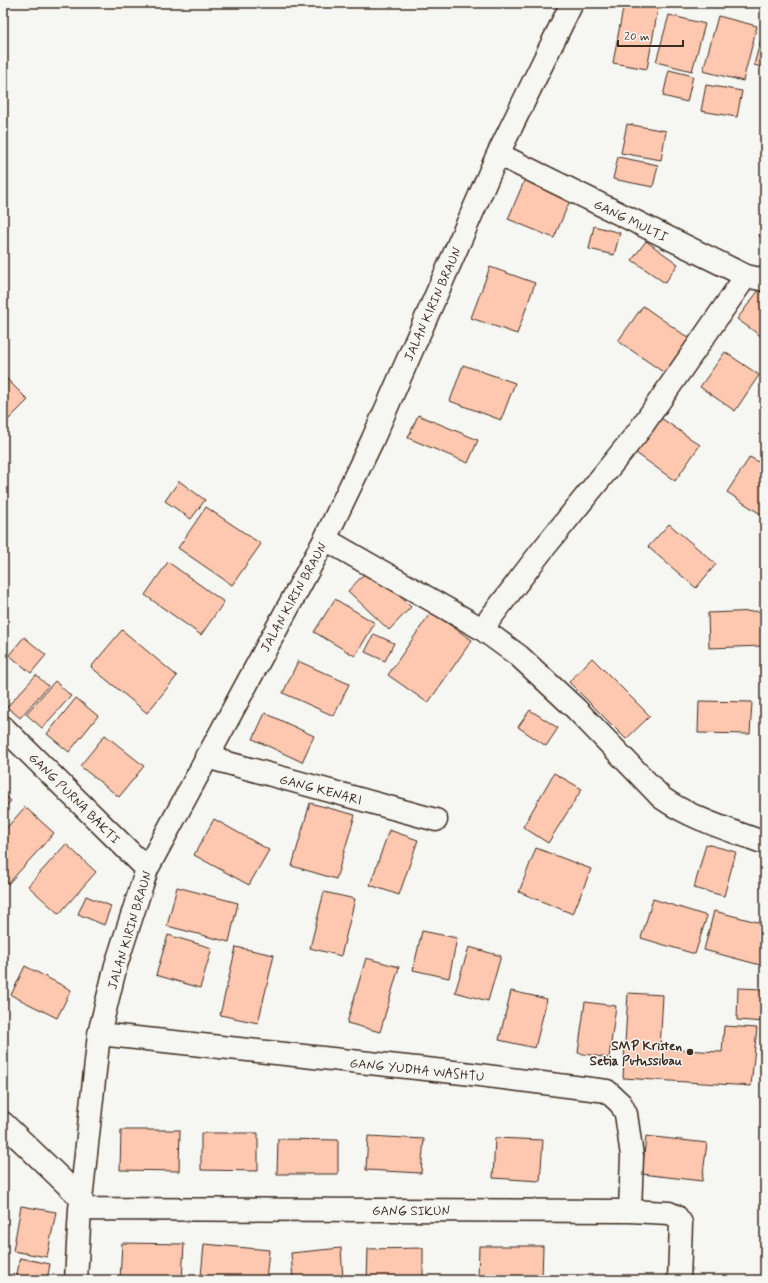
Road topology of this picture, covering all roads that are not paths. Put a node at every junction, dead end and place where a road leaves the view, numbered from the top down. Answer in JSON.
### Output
{"nodes":[{"id":1,"x":572,"y":3,"type":"edge"},
{"id":2,"x":498,"y":154,"type":"junction"},
{"id":3,"x":755,"y":278,"type":"edge"},
{"id":4,"x":325,"y":539,"type":"junction"},
{"id":5,"x":482,"y":630,"type":"junction"},
{"id":6,"x":3,"y":727,"type":"edge"},
{"id":7,"x":206,"y":758,"type":"junction"},
{"id":8,"x":436,"y":820,"type":"dead end"},
{"id":9,"x":765,"y":843,"type":"edge"},
{"id":10,"x":147,"y":869,"type":"junction"},
{"id":11,"x":99,"y":1034,"type":"junction"},
{"id":12,"x":3,"y":1123,"type":"edge"},
{"id":13,"x":80,"y":1204,"type":"junction"},
{"id":14,"x":630,"y":1212,"type":"junction"},
{"id":15,"x":76,"y":1280,"type":"edge"},
{"id":16,"x":679,"y":1280,"type":"edge"}],
"edges":[{"from":1,"to":2,"type":"street","name":"JALAN KIRIN BRAUN"},
{"from":2,"to":3,"type":"street","name":"GANG MULTI"},
{"from":2,"to":4,"type":"street","name":"JALAN KIRIN BRAUN"},
{"from":3,"to":5,"type":"street"},
{"from":4,"to":5,"type":"street"},
{"from":4,"to":7,"type":"street","name":"JALAN KIRIN BRAUN"},
{"from":5,"to":9,"type":"street"},
{"from":6,"to":10,"type":"street","name":"GANG PURNA BAKTI"},
{"from":7,"to":8,"type":"street","name":"GANG KENARI"},
{"from":7,"to":10,"type":"street","name":"JALAN KIRIN BRAUN"},
{"from":10,"to":11,"type":"street","name":"JALAN KIRIN BRAUN"},
{"from":11,"to":13,"type":"street","name":"JALAN KIRIN BRAUN"},
{"from":11,"to":14,"type":"street","name":"GANG YUDHA WASHTU"},
{"from":12,"to":13,"type":"street"},
{"from":13,"to":14,"type":"street","name":"GANG SIKUN"},
{"from":13,"to":15,"type":"street","name":"JALAN KIRIN BRAUN"},
{"from":14,"to":16,"type":"street","name":"GANG SIKUN"}]}
